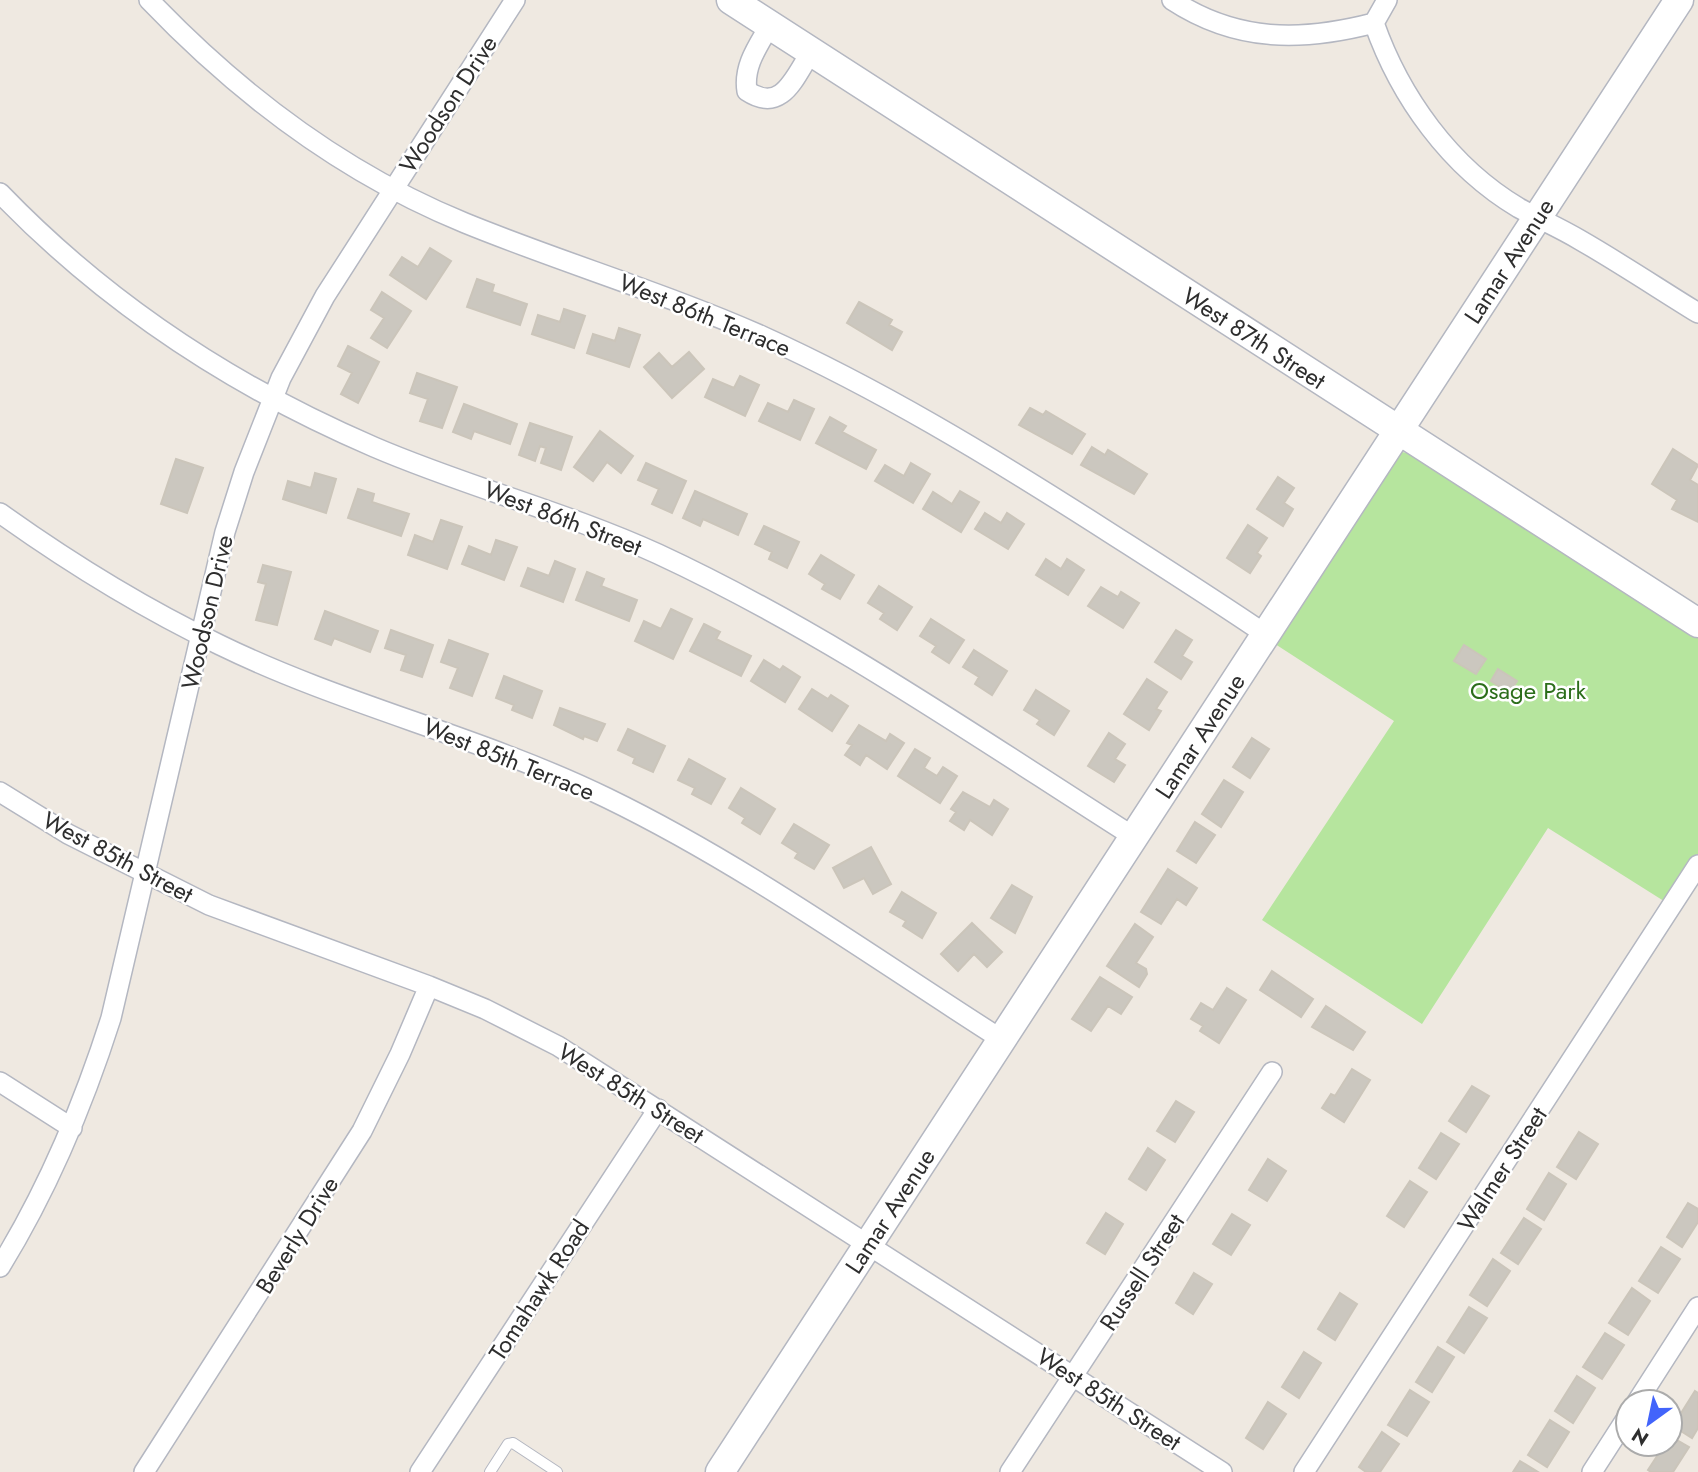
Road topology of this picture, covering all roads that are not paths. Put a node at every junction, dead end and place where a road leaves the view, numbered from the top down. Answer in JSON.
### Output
{"nodes":[{"id":1,"x":149,"y":0,"type":"edge"},
{"id":2,"x":515,"y":0,"type":"edge"},
{"id":3,"x":731,"y":0,"type":"edge"},
{"id":4,"x":1172,"y":0,"type":"edge"},
{"id":5,"x":1387,"y":0,"type":"edge"},
{"id":6,"x":1679,"y":0,"type":"edge"},
{"id":7,"x":1374,"y":23,"type":"junction"},
{"id":8,"x":770,"y":25,"type":"junction"},
{"id":9,"x":811,"y":52,"type":"junction"},
{"id":10,"x":394,"y":188,"type":"junction"},
{"id":11,"x":0,"y":193,"type":"edge"},
{"id":12,"x":1538,"y":216,"type":"junction"},
{"id":13,"x":1698,"y":313,"type":"edge"},
{"id":14,"x":272,"y":398,"type":"junction"},
{"id":15,"x":1398,"y":431,"type":"junction"},
{"id":16,"x":0,"y":513,"type":"edge"},
{"id":17,"x":1698,"y":623,"type":"edge"},
{"id":18,"x":201,"y":634,"type":"junction"},
{"id":19,"x":1265,"y":634,"type":"junction"},
{"id":20,"x":0,"y":792,"type":"edge"},
{"id":21,"x":1134,"y":837,"type":"junction"},
{"id":22,"x":1698,"y":865,"type":"edge"},
{"id":23,"x":145,"y":875,"type":"junction"},
{"id":24,"x":429,"y":986,"type":"junction"},
{"id":25,"x":1001,"y":1039,"type":"junction"},
{"id":26,"x":1272,"y":1072,"type":"dead end"},
{"id":27,"x":0,"y":1082,"type":"edge"},
{"id":28,"x":658,"y":1109,"type":"junction"},
{"id":29,"x":72,"y":1128,"type":"junction"},
{"id":30,"x":869,"y":1244,"type":"junction"},
{"id":31,"x":0,"y":1267,"type":"edge"},
{"id":32,"x":1698,"y":1307,"type":"edge"},
{"id":33,"x":1074,"y":1376,"type":"junction"},
{"id":34,"x":1646,"y":1388,"type":"edge"},
{"id":35,"x":1614,"y":1438,"type":"edge"},
{"id":36,"x":144,"y":1472,"type":"edge"},
{"id":37,"x":421,"y":1472,"type":"edge"},
{"id":38,"x":490,"y":1472,"type":"edge"},
{"id":39,"x":557,"y":1472,"type":"edge"},
{"id":40,"x":720,"y":1472,"type":"edge"},
{"id":41,"x":1010,"y":1472,"type":"edge"},
{"id":42,"x":1222,"y":1472,"type":"edge"},
{"id":43,"x":1304,"y":1472,"type":"edge"},
{"id":44,"x":1592,"y":1472,"type":"edge"}],
"edges":[{"from":1,"to":10,"type":"street","name":"West 86th Terrace"},
{"from":2,"to":10,"type":"street","name":"Woodson Drive"},
{"from":3,"to":8,"type":"street","name":"West 87th Street"},
{"from":4,"to":7,"type":"street"},
{"from":5,"to":7,"type":"street"},
{"from":6,"to":12,"type":"street","name":"Lamar Avenue"},
{"from":7,"to":12,"type":"street"},
{"from":8,"to":9,"type":"street","name":"West 87th Street"},
{"from":8,"to":9,"type":"street"},
{"from":9,"to":15,"type":"street","name":"West 87th Street"},
{"from":10,"to":14,"type":"street","name":"Woodson Drive"},
{"from":10,"to":19,"type":"street","name":"West 86th Terrace"},
{"from":11,"to":14,"type":"street","name":"West 86th Street"},
{"from":12,"to":13,"type":"street"},
{"from":12,"to":15,"type":"street","name":"Lamar Avenue"},
{"from":14,"to":18,"type":"street","name":"Woodson Drive"},
{"from":14,"to":21,"type":"street","name":"West 86th Street"},
{"from":15,"to":17,"type":"street","name":"West 87th Street"},
{"from":15,"to":19,"type":"street","name":"Lamar Avenue"},
{"from":16,"to":18,"type":"street","name":"West 85th Terrace"},
{"from":18,"to":23,"type":"street","name":"Woodson Drive"},
{"from":18,"to":25,"type":"street","name":"West 85th Terrace"},
{"from":19,"to":21,"type":"street","name":"Lamar Avenue"},
{"from":20,"to":23,"type":"street","name":"West 85th Street"},
{"from":21,"to":25,"type":"street","name":"Lamar Avenue"},
{"from":22,"to":43,"type":"street","name":"Walmer Street"},
{"from":23,"to":24,"type":"street","name":"West 85th Street"},
{"from":23,"to":29,"type":"street","name":"Woodson Drive"},
{"from":24,"to":28,"type":"street","name":"West 85th Street"},
{"from":24,"to":36,"type":"street","name":"Beverly Drive"},
{"from":25,"to":30,"type":"street","name":"Lamar Avenue"},
{"from":26,"to":33,"type":"street","name":"Russell Street"},
{"from":27,"to":29,"type":"street"},
{"from":28,"to":30,"type":"street","name":"West 85th Street"},
{"from":28,"to":37,"type":"street","name":"Tomahawk Road"},
{"from":29,"to":31,"type":"street","name":"Woodson Drive"},
{"from":30,"to":33,"type":"street","name":"West 85th Street"},
{"from":30,"to":40,"type":"street","name":"Lamar Avenue"},
{"from":32,"to":34,"type":"street"},
{"from":33,"to":41,"type":"street","name":"Russell Street"},
{"from":33,"to":42,"type":"street","name":"West 85th Street"},
{"from":35,"to":44,"type":"street"},
{"from":38,"to":39,"type":"lane"}]}
